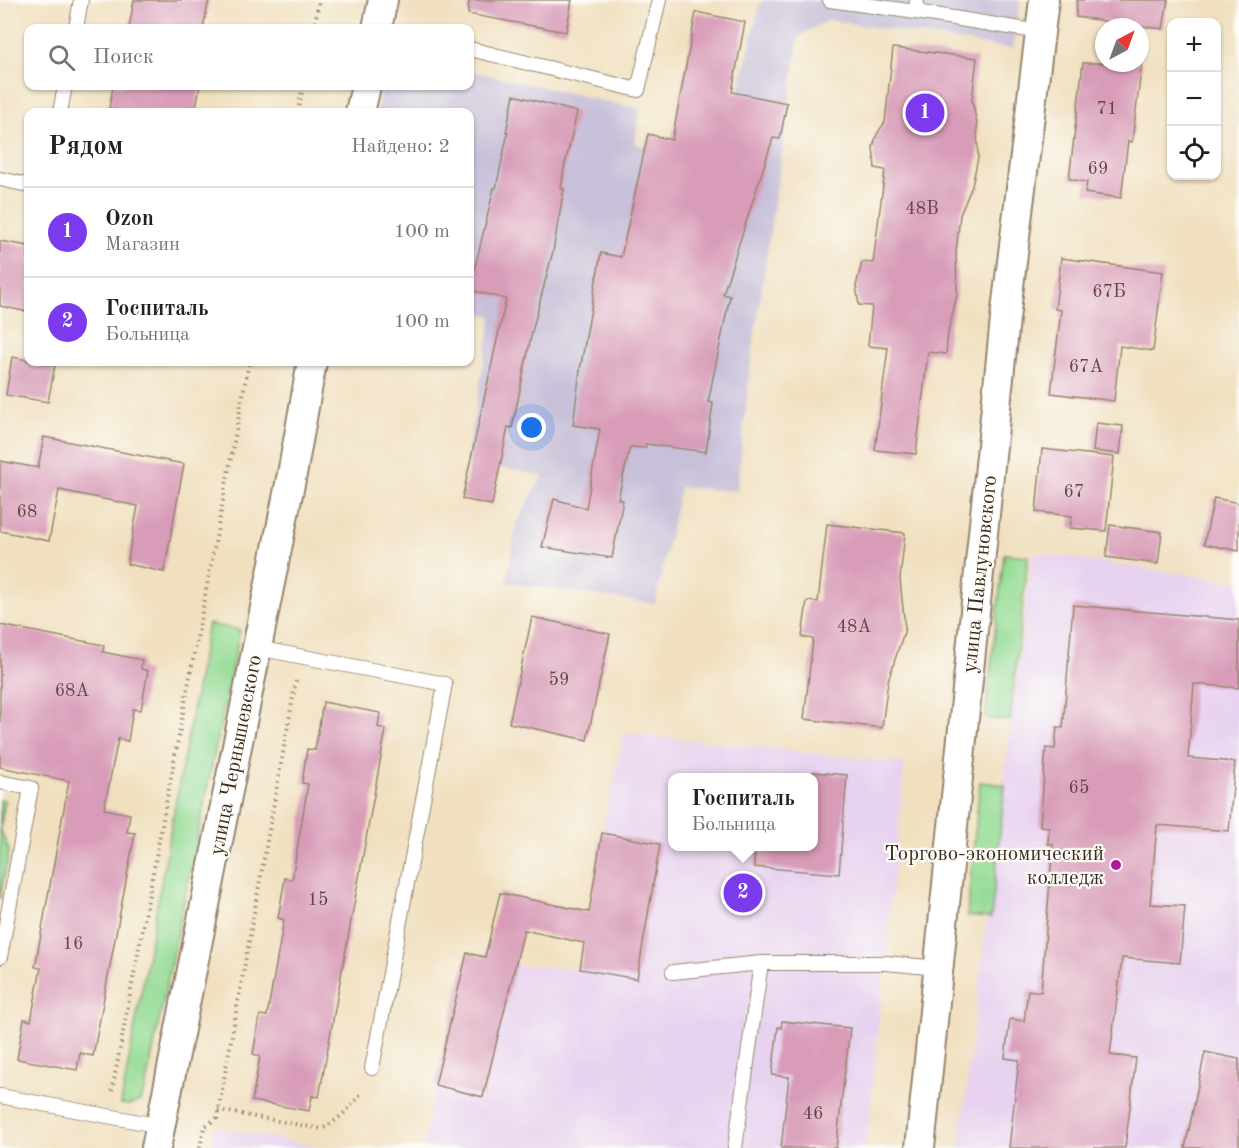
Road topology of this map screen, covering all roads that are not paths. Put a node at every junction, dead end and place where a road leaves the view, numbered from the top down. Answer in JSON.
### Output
{"nodes":[{"id":1,"x":81,"y":0,"type":"edge"},
{"id":2,"x":659,"y":0,"type":"edge"},
{"id":3,"x":830,"y":0,"type":"edge"},
{"id":4,"x":1044,"y":0,"type":"edge"},
{"id":5,"x":917,"y":6,"type":"edge"},
{"id":6,"x":77,"y":24,"type":"edge"},
{"id":7,"x":1040,"y":32,"type":"junction"},
{"id":8,"x":474,"y":50,"type":"edge"},
{"id":9,"x":64,"y":90,"type":"edge"},
{"id":10,"x":365,"y":90,"type":"edge"},
{"id":11,"x":61,"y":108,"type":"edge"},
{"id":12,"x":361,"y":108,"type":"edge"},
{"id":13,"x":0,"y":179,"type":"edge"},
{"id":14,"x":24,"y":184,"type":"edge"},
{"id":15,"x":311,"y":366,"type":"edge"},
{"id":16,"x":257,"y":648,"type":"junction"},
{"id":17,"x":0,"y":782,"type":"edge"},
{"id":18,"x":0,"y":957,"type":"edge"},
{"id":19,"x":761,"y":963,"type":"junction"},
{"id":20,"x":938,"y":968,"type":"junction"},
{"id":21,"x":673,"y":972,"type":"dead end"},
{"id":22,"x":372,"y":1068,"type":"road end"},
{"id":23,"x":0,"y":1096,"type":"edge"},
{"id":24,"x":158,"y":1137,"type":"edge"},
{"id":25,"x":735,"y":1148,"type":"edge"},
{"id":26,"x":920,"y":1148,"type":"edge"}],
"edges":[{"from":1,"to":6,"type":"lane"},
{"from":2,"to":8,"type":"lane"},
{"from":3,"to":5,"type":"lane"},
{"from":4,"to":7,"type":"street","name":"улица Павлуновского"},
{"from":5,"to":7,"type":"lane"},
{"from":7,"to":20,"type":"street","name":"улица Павлуновского"},
{"from":9,"to":11,"type":"lane"},
{"from":10,"to":12,"type":"street"},
{"from":13,"to":14,"type":"lane"},
{"from":15,"to":16,"type":"street","name":"улица Чернышевского"},
{"from":16,"to":22,"type":"lane"},
{"from":16,"to":24,"type":"street","name":"улица Чернышевского"},
{"from":17,"to":18,"type":"lane"},
{"from":19,"to":20,"type":"lane"},
{"from":19,"to":21,"type":"lane"},
{"from":19,"to":25,"type":"lane"},
{"from":20,"to":26,"type":"street","name":"улица Павлуновского"},
{"from":23,"to":24,"type":"lane"}]}
